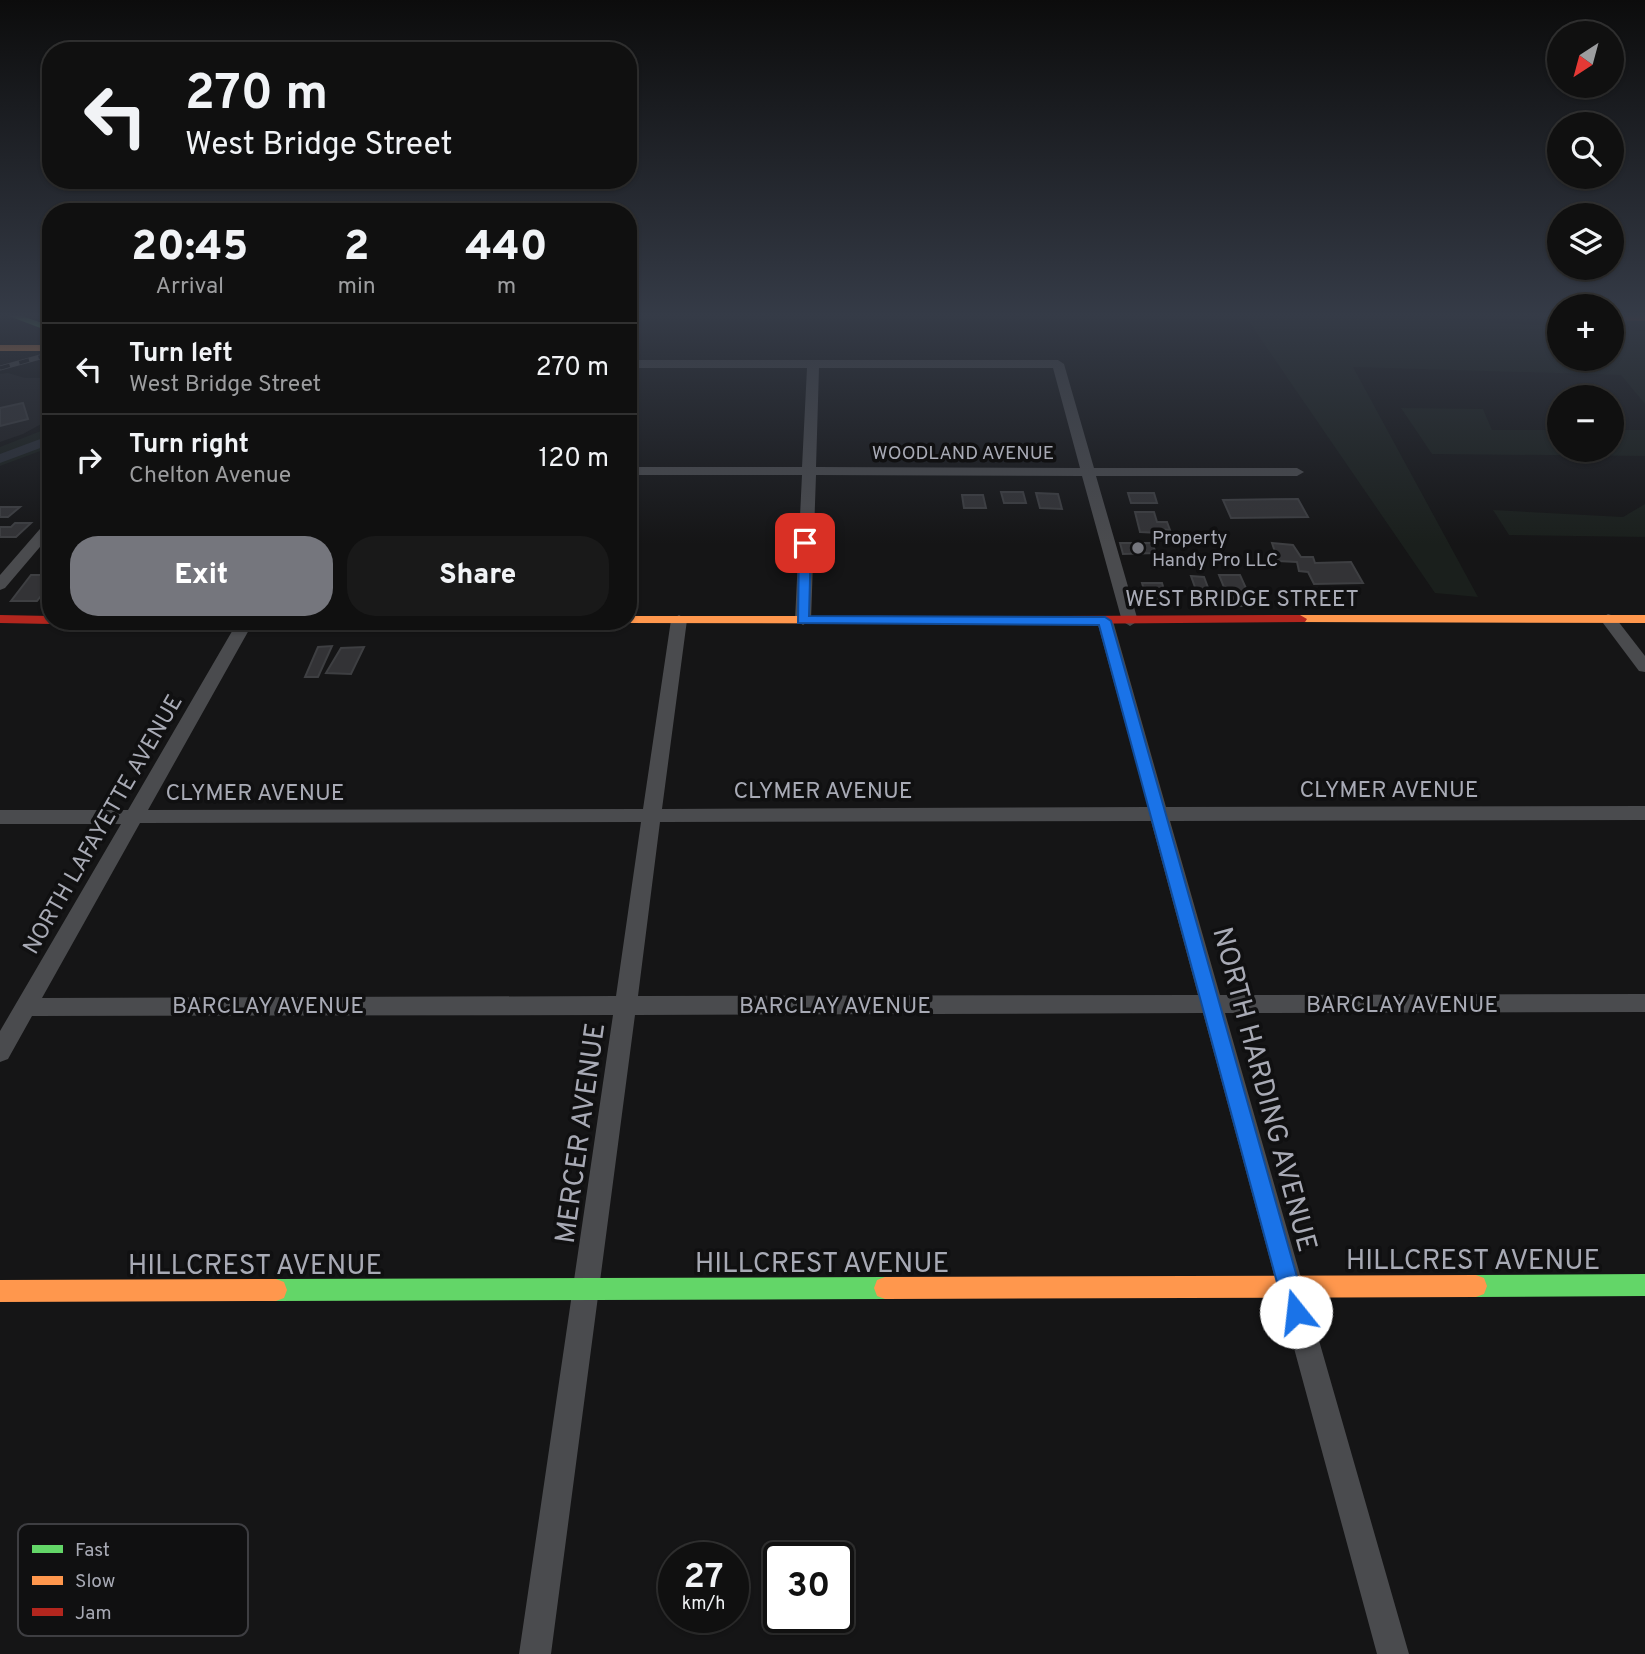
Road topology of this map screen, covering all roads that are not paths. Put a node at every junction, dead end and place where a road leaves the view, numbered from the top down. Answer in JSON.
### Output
{"nodes":[{"id":1,"x":812,"y":390,"type":"edge"},
{"id":2,"x":1065,"y":390,"type":"edge"},
{"id":3,"x":637,"y":471,"type":"edge"},
{"id":4,"x":810,"y":471,"type":"junction"},
{"id":5,"x":1087,"y":472,"type":"junction"},
{"id":6,"x":1297,"y":472,"type":"dead end"},
{"id":7,"x":42,"y":536,"type":"edge"},
{"id":8,"x":0,"y":585,"type":"edge"},
{"id":9,"x":1645,"y":618,"type":"edge"},
{"id":10,"x":0,"y":619,"type":"edge"},
{"id":11,"x":1608,"y":619,"type":"junction"},
{"id":12,"x":42,"y":620,"type":"edge"},
{"id":13,"x":637,"y":620,"type":"edge"},
{"id":14,"x":679,"y":620,"type":"junction"},
{"id":15,"x":803,"y":620,"type":"junction"},
{"id":16,"x":1105,"y":621,"type":"junction"},
{"id":17,"x":1130,"y":621,"type":"junction"},
{"id":18,"x":241,"y":630,"type":"edge"},
{"id":19,"x":1645,"y":667,"type":"edge"},
{"id":20,"x":1645,"y":813,"type":"edge"},
{"id":21,"x":652,"y":814,"type":"junction"},
{"id":22,"x":1160,"y":814,"type":"junction"},
{"id":23,"x":0,"y":817,"type":"edge"},
{"id":24,"x":133,"y":817,"type":"junction"},
{"id":25,"x":1645,"y":1003,"type":"edge"},
{"id":26,"x":1212,"y":1004,"type":"junction"},
{"id":27,"x":627,"y":1005,"type":"junction"},
{"id":28,"x":25,"y":1007,"type":"junction"},
{"id":29,"x":0,"y":1052,"type":"edge"},
{"id":30,"x":1645,"y":1285,"type":"edge"},
{"id":31,"x":1289,"y":1286,"type":"junction"},
{"id":32,"x":586,"y":1290,"type":"junction"},
{"id":33,"x":0,"y":1291,"type":"edge"},
{"id":34,"x":535,"y":1654,"type":"edge"},
{"id":35,"x":1393,"y":1654,"type":"edge"}],
"edges":[{"from":1,"to":4,"type":"street"},
{"from":2,"to":5,"type":"street"},
{"from":3,"to":4,"type":"street","name":"WOODLAND AVENUE"},
{"from":4,"to":5,"type":"street","name":"WOODLAND AVENUE"},
{"from":4,"to":15,"type":"street"},
{"from":5,"to":6,"type":"street","name":"WOODLAND AVENUE"},
{"from":5,"to":17,"type":"street"},
{"from":7,"to":8,"type":"street"},
{"from":9,"to":11,"type":"main road","name":"WEST BRIDGE STREET"},
{"from":10,"to":12,"type":"main road"},
{"from":11,"to":17,"type":"main road","name":"WEST BRIDGE STREET"},
{"from":11,"to":19,"type":"street"},
{"from":13,"to":14,"type":"main road","name":"WEST BRIDGE STREET"},
{"from":14,"to":15,"type":"main road","name":"WEST BRIDGE STREET"},
{"from":14,"to":21,"type":"street","name":"MERCER AVENUE"},
{"from":15,"to":16,"type":"main road","name":"WEST BRIDGE STREET"},
{"from":16,"to":17,"type":"main road","name":"WEST BRIDGE STREET"},
{"from":16,"to":22,"type":"street","name":"NORTH HARDING AVENUE"},
{"from":18,"to":24,"type":"street","name":"NORTH LAFAYETTE AVENUE"},
{"from":20,"to":22,"type":"street","name":"CLYMER AVENUE"},
{"from":21,"to":22,"type":"street","name":"CLYMER AVENUE"},
{"from":21,"to":24,"type":"street","name":"CLYMER AVENUE"},
{"from":21,"to":27,"type":"street","name":"MERCER AVENUE"},
{"from":22,"to":26,"type":"street","name":"NORTH HARDING AVENUE"},
{"from":23,"to":24,"type":"street","name":"CLYMER AVENUE"},
{"from":24,"to":28,"type":"street","name":"NORTH LAFAYETTE AVENUE"},
{"from":25,"to":26,"type":"street","name":"BARCLAY AVENUE"},
{"from":26,"to":27,"type":"street","name":"BARCLAY AVENUE"},
{"from":26,"to":31,"type":"street","name":"NORTH HARDING AVENUE"},
{"from":27,"to":28,"type":"street","name":"BARCLAY AVENUE"},
{"from":27,"to":32,"type":"street","name":"MERCER AVENUE"},
{"from":28,"to":29,"type":"street","name":"NORTH LAFAYETTE AVENUE"},
{"from":30,"to":31,"type":"main road","name":"HILLCREST AVENUE"},
{"from":31,"to":32,"type":"main road","name":"HILLCREST AVENUE"},
{"from":31,"to":35,"type":"street","name":"NORTH HARDING AVENUE"},
{"from":32,"to":33,"type":"main road","name":"HILLCREST AVENUE"},
{"from":32,"to":34,"type":"street","name":"MERCER AVENUE"}]}
